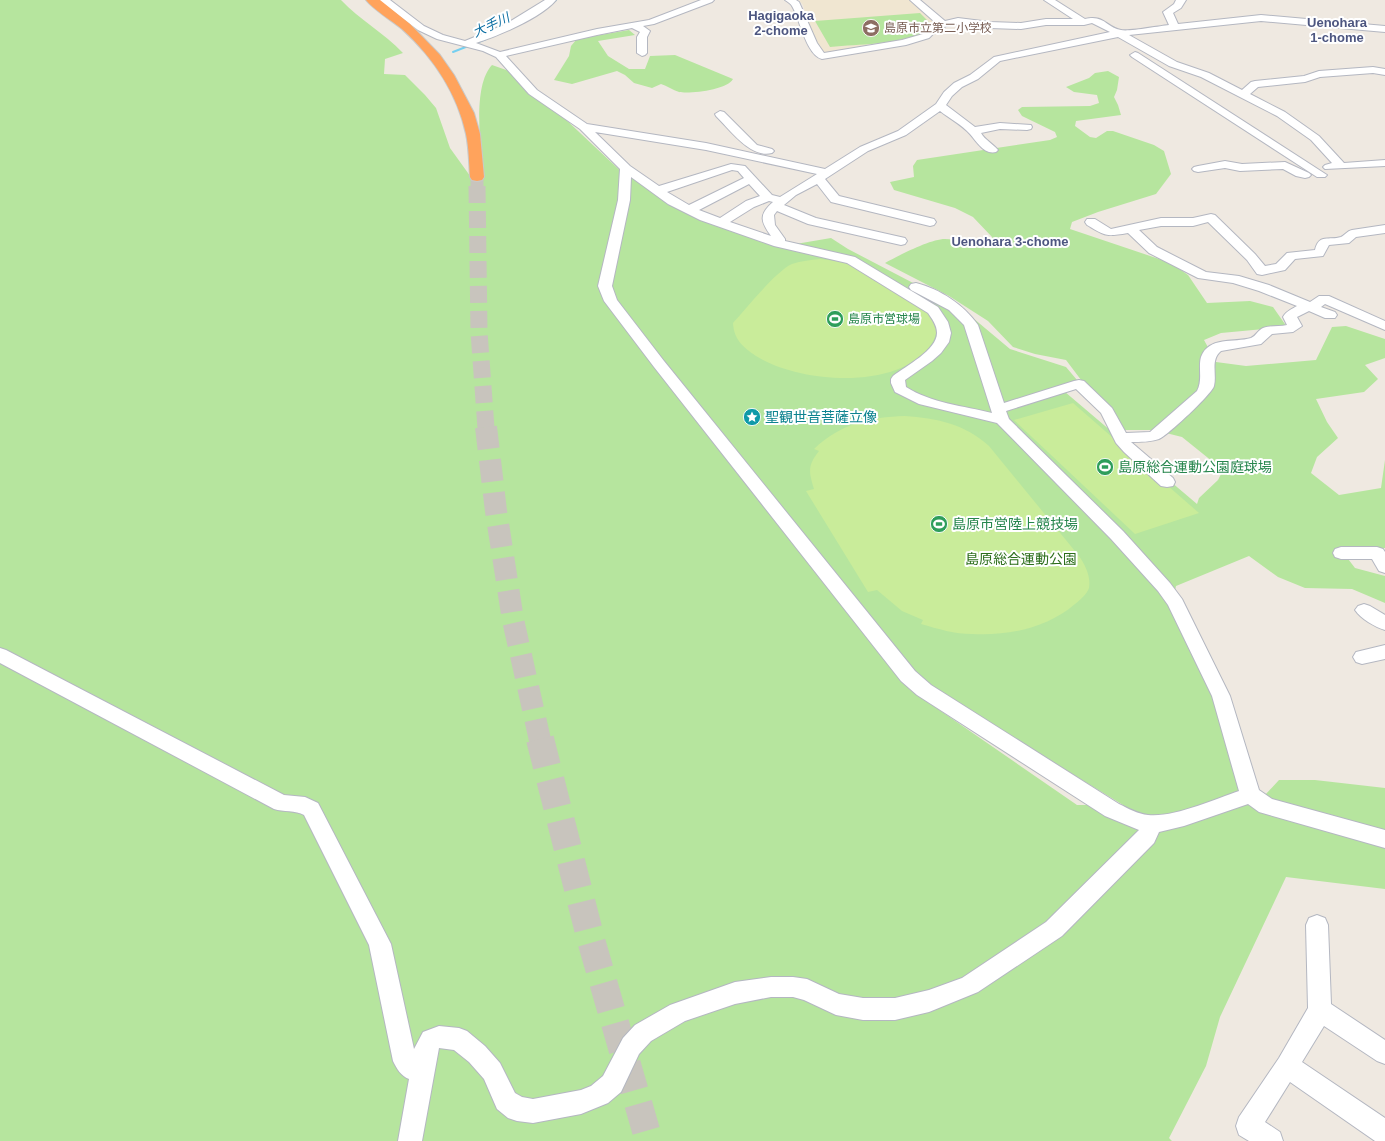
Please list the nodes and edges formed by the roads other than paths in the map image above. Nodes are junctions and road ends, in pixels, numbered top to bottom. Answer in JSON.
{"nodes":[{"id":1,"x":372,"y":0,"type":"edge"},
{"id":2,"x":384,"y":0,"type":"edge"},
{"id":3,"x":551,"y":0,"type":"edge"},
{"id":4,"x":709,"y":0,"type":"edge"},
{"id":5,"x":790,"y":0,"type":"edge"},
{"id":6,"x":915,"y":0,"type":"edge"},
{"id":7,"x":1049,"y":0,"type":"edge"},
{"id":8,"x":1181,"y":0,"type":"edge"},
{"id":9,"x":1083,"y":22,"type":"junction"},
{"id":10,"x":943,"y":24,"type":"junction"},
{"id":11,"x":632,"y":25,"type":"junction"},
{"id":12,"x":1174,"y":27,"type":"junction"},
{"id":13,"x":1385,"y":29,"type":"edge"},
{"id":14,"x":1121,"y":33,"type":"junction"},
{"id":15,"x":1106,"y":36,"type":"junction"},
{"id":16,"x":469,"y":45,"type":"junction"},
{"id":17,"x":642,"y":53,"type":"dead end"},
{"id":18,"x":499,"y":55,"type":"junction"},
{"id":19,"x":1385,"y":72,"type":"edge"},
{"id":20,"x":1243,"y":94,"type":"junction"},
{"id":21,"x":940,"y":106,"type":"junction"},
{"id":22,"x":720,"y":114,"type":"dead end"},
{"id":23,"x":1027,"y":126,"type":"dead end"},
{"id":24,"x":584,"y":128,"type":"junction"},
{"id":25,"x":973,"y":131,"type":"junction"},
{"id":26,"x":992,"y":150,"type":"dead end"},
{"id":27,"x":1385,"y":163,"type":"edge"},
{"id":28,"x":1341,"y":166,"type":"junction"},
{"id":29,"x":626,"y":168,"type":"junction"},
{"id":30,"x":1198,"y":169,"type":"dead end"},
{"id":31,"x":1317,"y":172,"type":"junction"},
{"id":32,"x":827,"y":173,"type":"junction"},
{"id":33,"x":477,"y":177,"type":"tunnel mouth"},
{"id":34,"x":750,"y":179,"type":"junction"},
{"id":35,"x":657,"y":191,"type":"junction"},
{"id":36,"x":775,"y":201,"type":"junction"},
{"id":37,"x":688,"y":210,"type":"junction"},
{"id":38,"x":930,"y":222,"type":"dead end"},
{"id":39,"x":1091,"y":222,"type":"dead end"},
{"id":40,"x":721,"y":223,"type":"junction"},
{"id":41,"x":1130,"y":228,"type":"junction"},
{"id":42,"x":1385,"y":229,"type":"edge"},
{"id":43,"x":901,"y":241,"type":"dead end"},
{"id":44,"x":778,"y":244,"type":"junction"},
{"id":45,"x":801,"y":250,"type":"junction"},
{"id":46,"x":1310,"y":307,"type":"junction"},
{"id":47,"x":1330,"y":315,"type":"dead end"},
{"id":48,"x":1385,"y":326,"type":"edge"},
{"id":49,"x":1000,"y":414,"type":"junction"},
{"id":50,"x":1122,"y":438,"type":"junction"},
{"id":51,"x":1167,"y":482,"type":"dead end"},
{"id":52,"x":1341,"y":553,"type":"dead end"},
{"id":53,"x":1385,"y":567,"type":"edge"},
{"id":54,"x":1364,"y":610,"type":"dead end"},
{"id":55,"x":1385,"y":624,"type":"edge"},
{"id":56,"x":1385,"y":652,"type":"edge"},
{"id":57,"x":0,"y":655,"type":"edge"},
{"id":58,"x":1362,"y":657,"type":"dead end"},
{"id":59,"x":1250,"y":795,"type":"junction"},
{"id":60,"x":1151,"y":824,"type":"junction"},
{"id":61,"x":1385,"y":839,"type":"edge"},
{"id":62,"x":1317,"y":925,"type":"dead end"},
{"id":63,"x":1320,"y":1010,"type":"junction"},
{"id":64,"x":1385,"y":1053,"type":"edge"},
{"id":65,"x":1287,"y":1066,"type":"junction"},
{"id":66,"x":423,"y":1070,"type":"junction"},
{"id":67,"x":1385,"y":1133,"type":"edge"},
{"id":68,"x":410,"y":1141,"type":"edge"},
{"id":69,"x":1271,"y":1141,"type":"edge"}],
"edges":[{"from":1,"to":33,"type":"highway"},
{"from":2,"to":16,"type":"street"},
{"from":3,"to":16,"type":"street"},
{"from":4,"to":11,"type":"street"},
{"from":5,"to":10,"type":"street"},
{"from":6,"to":10,"type":"street"},
{"from":7,"to":9,"type":"street"},
{"from":8,"to":12,"type":"street"},
{"from":9,"to":10,"type":"street"},
{"from":9,"to":14,"type":"street"},
{"from":9,"to":15,"type":"street"},
{"from":11,"to":17,"type":"street"},
{"from":11,"to":18,"type":"street"},
{"from":12,"to":13,"type":"street"},
{"from":12,"to":14,"type":"street"},
{"from":14,"to":15,"type":"street"},
{"from":14,"to":20,"type":"street"},
{"from":15,"to":21,"type":"street"},
{"from":15,"to":31,"type":"street"},
{"from":16,"to":18,"type":"street"},
{"from":18,"to":24,"type":"street"},
{"from":19,"to":20,"type":"street"},
{"from":20,"to":28,"type":"street"},
{"from":21,"to":25,"type":"street"},
{"from":21,"to":32,"type":"street"},
{"from":22,"to":32,"type":"street"},
{"from":23,"to":25,"type":"street"},
{"from":24,"to":29,"type":"street"},
{"from":24,"to":32,"type":"street"},
{"from":25,"to":26,"type":"street"},
{"from":27,"to":28,"type":"street"},
{"from":28,"to":31,"type":"street"},
{"from":29,"to":35,"type":"street"},
{"from":29,"to":60,"type":"street"},
{"from":30,"to":31,"type":"street"},
{"from":32,"to":36,"type":"street"},
{"from":32,"to":38,"type":"street"},
{"from":34,"to":35,"type":"street"},
{"from":34,"to":36,"type":"street"},
{"from":34,"to":37,"type":"street"},
{"from":35,"to":37,"type":"street"},
{"from":36,"to":40,"type":"street"},
{"from":36,"to":43,"type":"street"},
{"from":36,"to":44,"type":"street"},
{"from":37,"to":40,"type":"street"},
{"from":39,"to":41,"type":"street"},
{"from":40,"to":44,"type":"street"},
{"from":41,"to":42,"type":"street"},
{"from":41,"to":46,"type":"street"},
{"from":44,"to":45,"type":"street"},
{"from":45,"to":49,"type":"street"},
{"from":45,"to":49,"type":"street"},
{"from":46,"to":47,"type":"street"},
{"from":46,"to":48,"type":"street"},
{"from":46,"to":50,"type":"street"},
{"from":49,"to":50,"type":"street"},
{"from":49,"to":59,"type":"street"},
{"from":50,"to":51,"type":"street"},
{"from":52,"to":53,"type":"street"},
{"from":54,"to":55,"type":"street"},
{"from":56,"to":58,"type":"street"},
{"from":57,"to":66,"type":"street"},
{"from":59,"to":60,"type":"street"},
{"from":59,"to":61,"type":"street"},
{"from":60,"to":66,"type":"street"},
{"from":62,"to":63,"type":"street"},
{"from":63,"to":64,"type":"street"},
{"from":63,"to":65,"type":"street"},
{"from":65,"to":67,"type":"street"},
{"from":65,"to":69,"type":"street"},
{"from":66,"to":68,"type":"street"}]}
